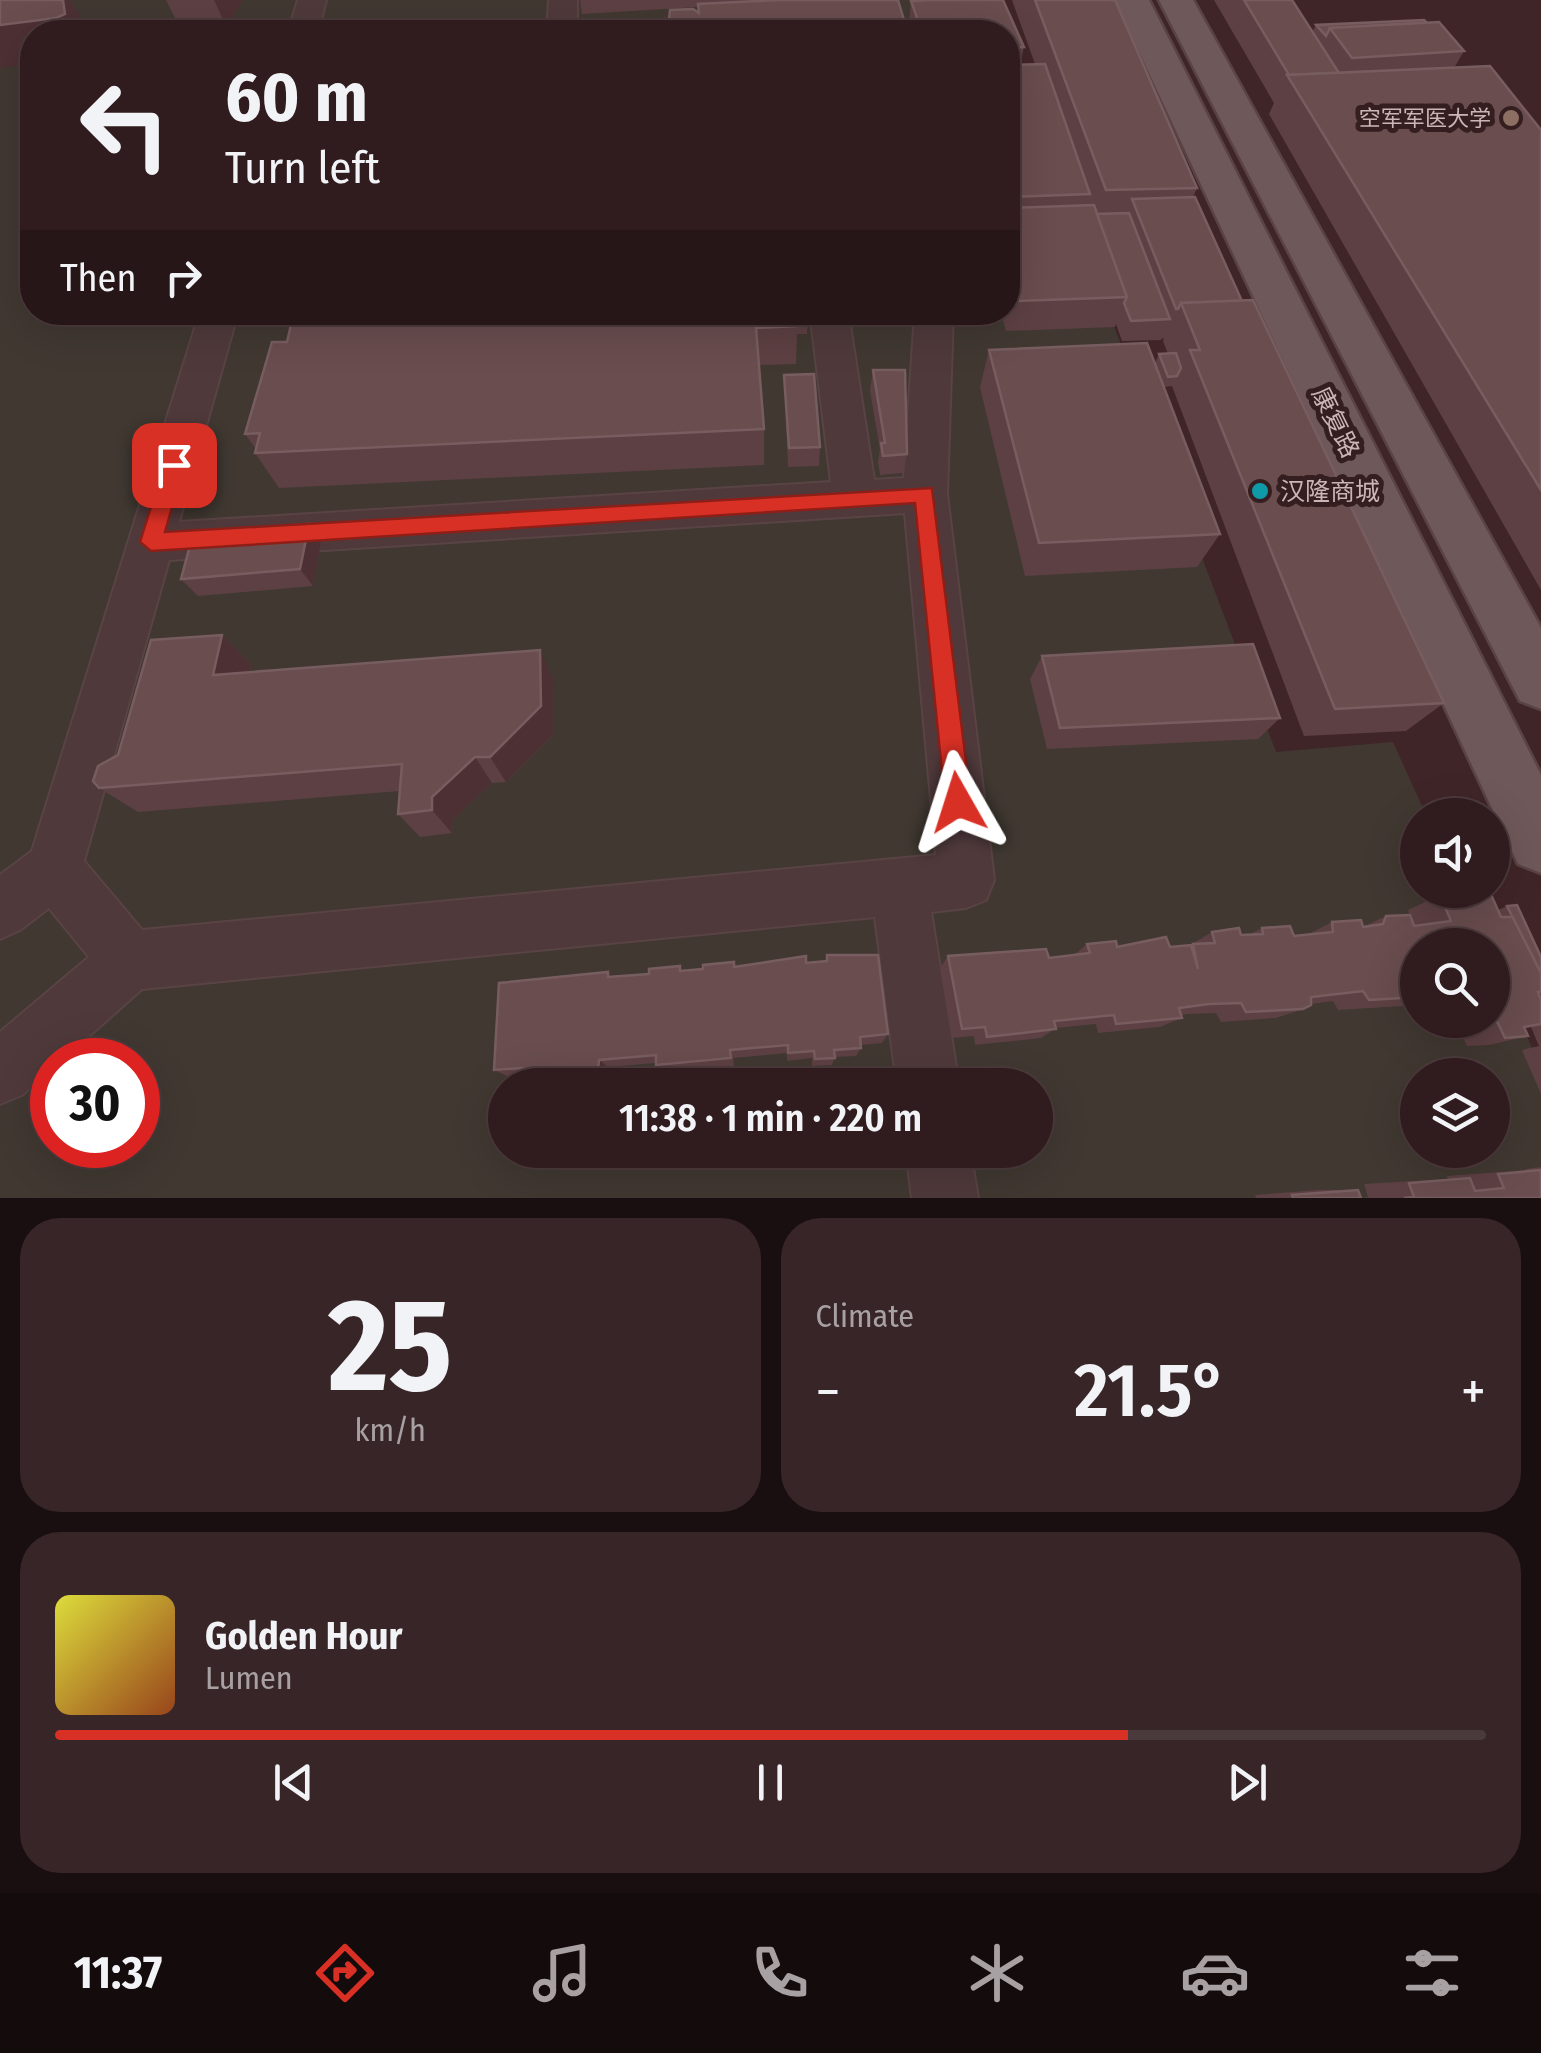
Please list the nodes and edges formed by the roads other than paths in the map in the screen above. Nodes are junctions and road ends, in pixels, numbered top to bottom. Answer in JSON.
{"nodes":[{"id":1,"x":1132,"y":0,"type":"edge"},
{"id":2,"x":1176,"y":0,"type":"edge"},
{"id":3,"x":215,"y":325,"type":"edge"},
{"id":4,"x":831,"y":325,"type":"edge"},
{"id":5,"x":933,"y":325,"type":"edge"},
{"id":6,"x":925,"y":494,"type":"junction"},
{"id":7,"x":855,"y":499,"type":"junction"},
{"id":8,"x":151,"y":542,"type":"junction"},
{"id":9,"x":1541,"y":684,"type":"edge"},
{"id":10,"x":1541,"y":842,"type":"edge"},
{"id":11,"x":54,"y":869,"type":"junction"},
{"id":12,"x":899,"y":886,"type":"junction"},
{"id":13,"x":0,"y":910,"type":"edge"},
{"id":14,"x":130,"y":961,"type":"junction"},
{"id":15,"x":926,"y":1068,"type":"edge"},
{"id":16,"x":0,"y":1073,"type":"edge"},
{"id":17,"x":940,"y":1168,"type":"edge"},
{"id":18,"x":944,"y":1198,"type":"edge"}],
"edges":[{"from":1,"to":10,"type":"main road","name":"康复路"},
{"from":2,"to":9,"type":"main road"},
{"from":3,"to":8,"type":"street"},
{"from":4,"to":7,"type":"street"},
{"from":5,"to":6,"type":"street"},
{"from":6,"to":7,"type":"street"},
{"from":6,"to":12,"type":"street"},
{"from":7,"to":8,"type":"street"},
{"from":8,"to":11,"type":"street"},
{"from":11,"to":13,"type":"street"},
{"from":11,"to":14,"type":"street"},
{"from":12,"to":14,"type":"street"},
{"from":12,"to":15,"type":"street"},
{"from":14,"to":16,"type":"street"},
{"from":17,"to":18,"type":"street"}]}
